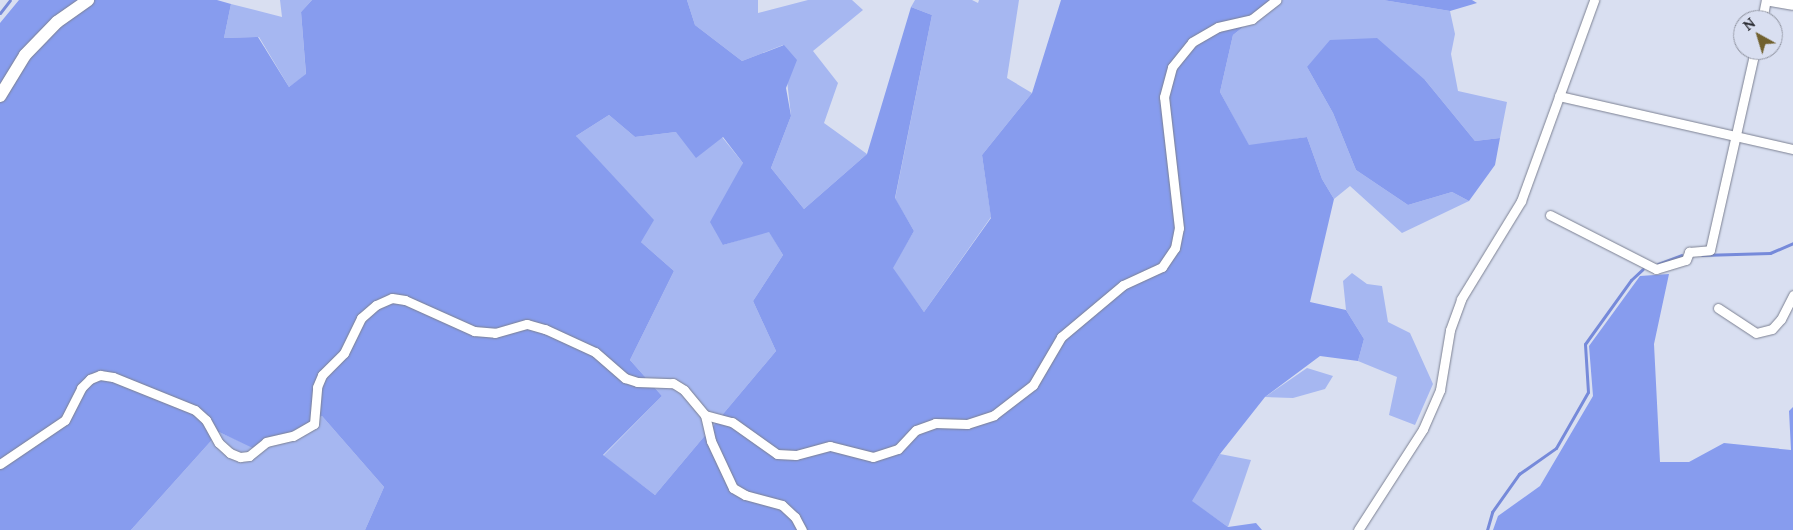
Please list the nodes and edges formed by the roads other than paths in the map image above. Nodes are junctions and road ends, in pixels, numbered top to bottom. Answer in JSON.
{"nodes":[{"id":1,"x":88,"y":0,"type":"edge"},
{"id":2,"x":1276,"y":0,"type":"edge"},
{"id":3,"x":1594,"y":0,"type":"edge"},
{"id":4,"x":1771,"y":0,"type":"edge"},
{"id":5,"x":1793,"y":4,"type":"edge"},
{"id":6,"x":1753,"y":60,"type":"edge"},
{"id":7,"x":0,"y":96,"type":"edge"},
{"id":8,"x":1559,"y":96,"type":"junction"},
{"id":9,"x":1736,"y":136,"type":"junction"},
{"id":10,"x":1793,"y":149,"type":"edge"},
{"id":11,"x":1550,"y":215,"type":"dead end"},
{"id":12,"x":1793,"y":295,"type":"edge"},
{"id":13,"x":1718,"y":308,"type":"dead end"},
{"id":14,"x":706,"y":415,"type":"junction"},
{"id":15,"x":0,"y":464,"type":"edge"},
{"id":16,"x":802,"y":530,"type":"edge"},
{"id":17,"x":1358,"y":530,"type":"edge"}],
"edges":[{"from":1,"to":7,"type":"street"},
{"from":2,"to":14,"type":"street"},
{"from":3,"to":8,"type":"street"},
{"from":4,"to":5,"type":"street"},
{"from":6,"to":9,"type":"street"},
{"from":8,"to":9,"type":"street"},
{"from":8,"to":17,"type":"street"},
{"from":9,"to":10,"type":"street"},
{"from":9,"to":11,"type":"street"},
{"from":12,"to":13,"type":"street"},
{"from":14,"to":15,"type":"street"},
{"from":14,"to":16,"type":"street"}]}
